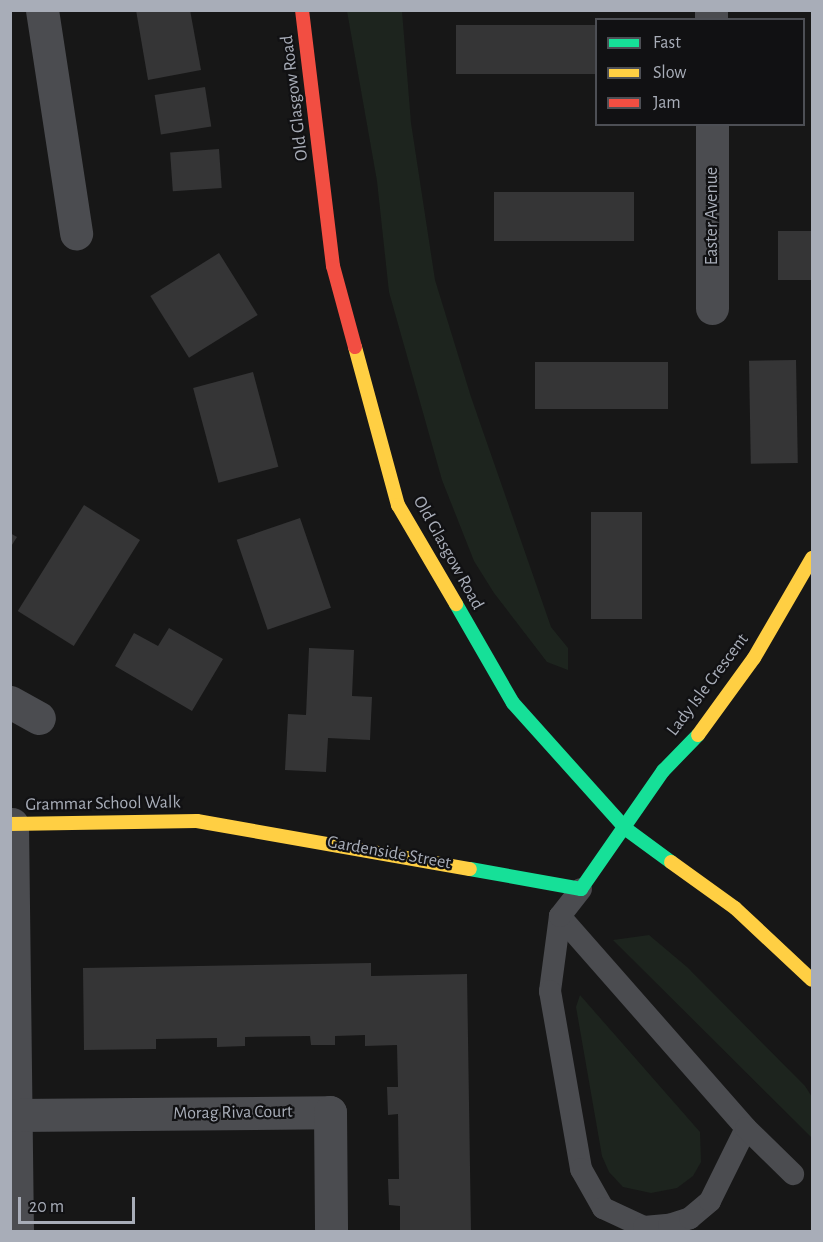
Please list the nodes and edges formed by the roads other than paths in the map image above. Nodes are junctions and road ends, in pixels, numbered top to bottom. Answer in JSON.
{"nodes":[{"id":1,"x":42,"y":10,"type":"edge"},
{"id":2,"x":302,"y":10,"type":"edge"},
{"id":3,"x":712,"y":126,"type":"edge"},
{"id":4,"x":76,"y":233,"type":"dead end"},
{"id":5,"x":712,"y":308,"type":"dead end"},
{"id":6,"x":813,"y":558,"type":"edge"},
{"id":7,"x":10,"y":702,"type":"edge"},
{"id":8,"x":39,"y":718,"type":"dead end"},
{"id":9,"x":197,"y":821,"type":"joint"},
{"id":10,"x":11,"y":825,"type":"edge"},
{"id":11,"x":626,"y":829,"type":"junction"},
{"id":12,"x":581,"y":889,"type":"junction"},
{"id":13,"x":560,"y":916,"type":"junction"},
{"id":14,"x":812,"y":979,"type":"edge"},
{"id":15,"x":15,"y":1115,"type":"junction"},
{"id":16,"x":746,"y":1128,"type":"junction"},
{"id":17,"x":793,"y":1174,"type":"dead end"},
{"id":18,"x":16,"y":1232,"type":"edge"},
{"id":19,"x":331,"y":1232,"type":"edge"}],
"edges":[{"from":1,"to":4,"type":"street"},
{"from":2,"to":11,"type":"street","name":"Old Glasgow Road"},
{"from":3,"to":5,"type":"street","name":"Easter Avenue"},
{"from":6,"to":11,"type":"street","name":"Lady Isle Crescent"},
{"from":7,"to":8,"type":"street"},
{"from":9,"to":10,"type":"street","name":"Grammar School Walk"},
{"from":9,"to":12,"type":"street","name":"Gardenside Street"},
{"from":10,"to":15,"type":"street"},
{"from":11,"to":12,"type":"street","name":"Lady Isle Crescent"},
{"from":11,"to":14,"type":"street","name":"Old Glasgow Road"},
{"from":12,"to":13,"type":"lane"},
{"from":13,"to":16,"type":"lane"},
{"from":13,"to":16,"type":"lane"},
{"from":15,"to":18,"type":"street"},
{"from":15,"to":19,"type":"street","name":"Morag Riva Court"},
{"from":16,"to":17,"type":"lane"}]}
